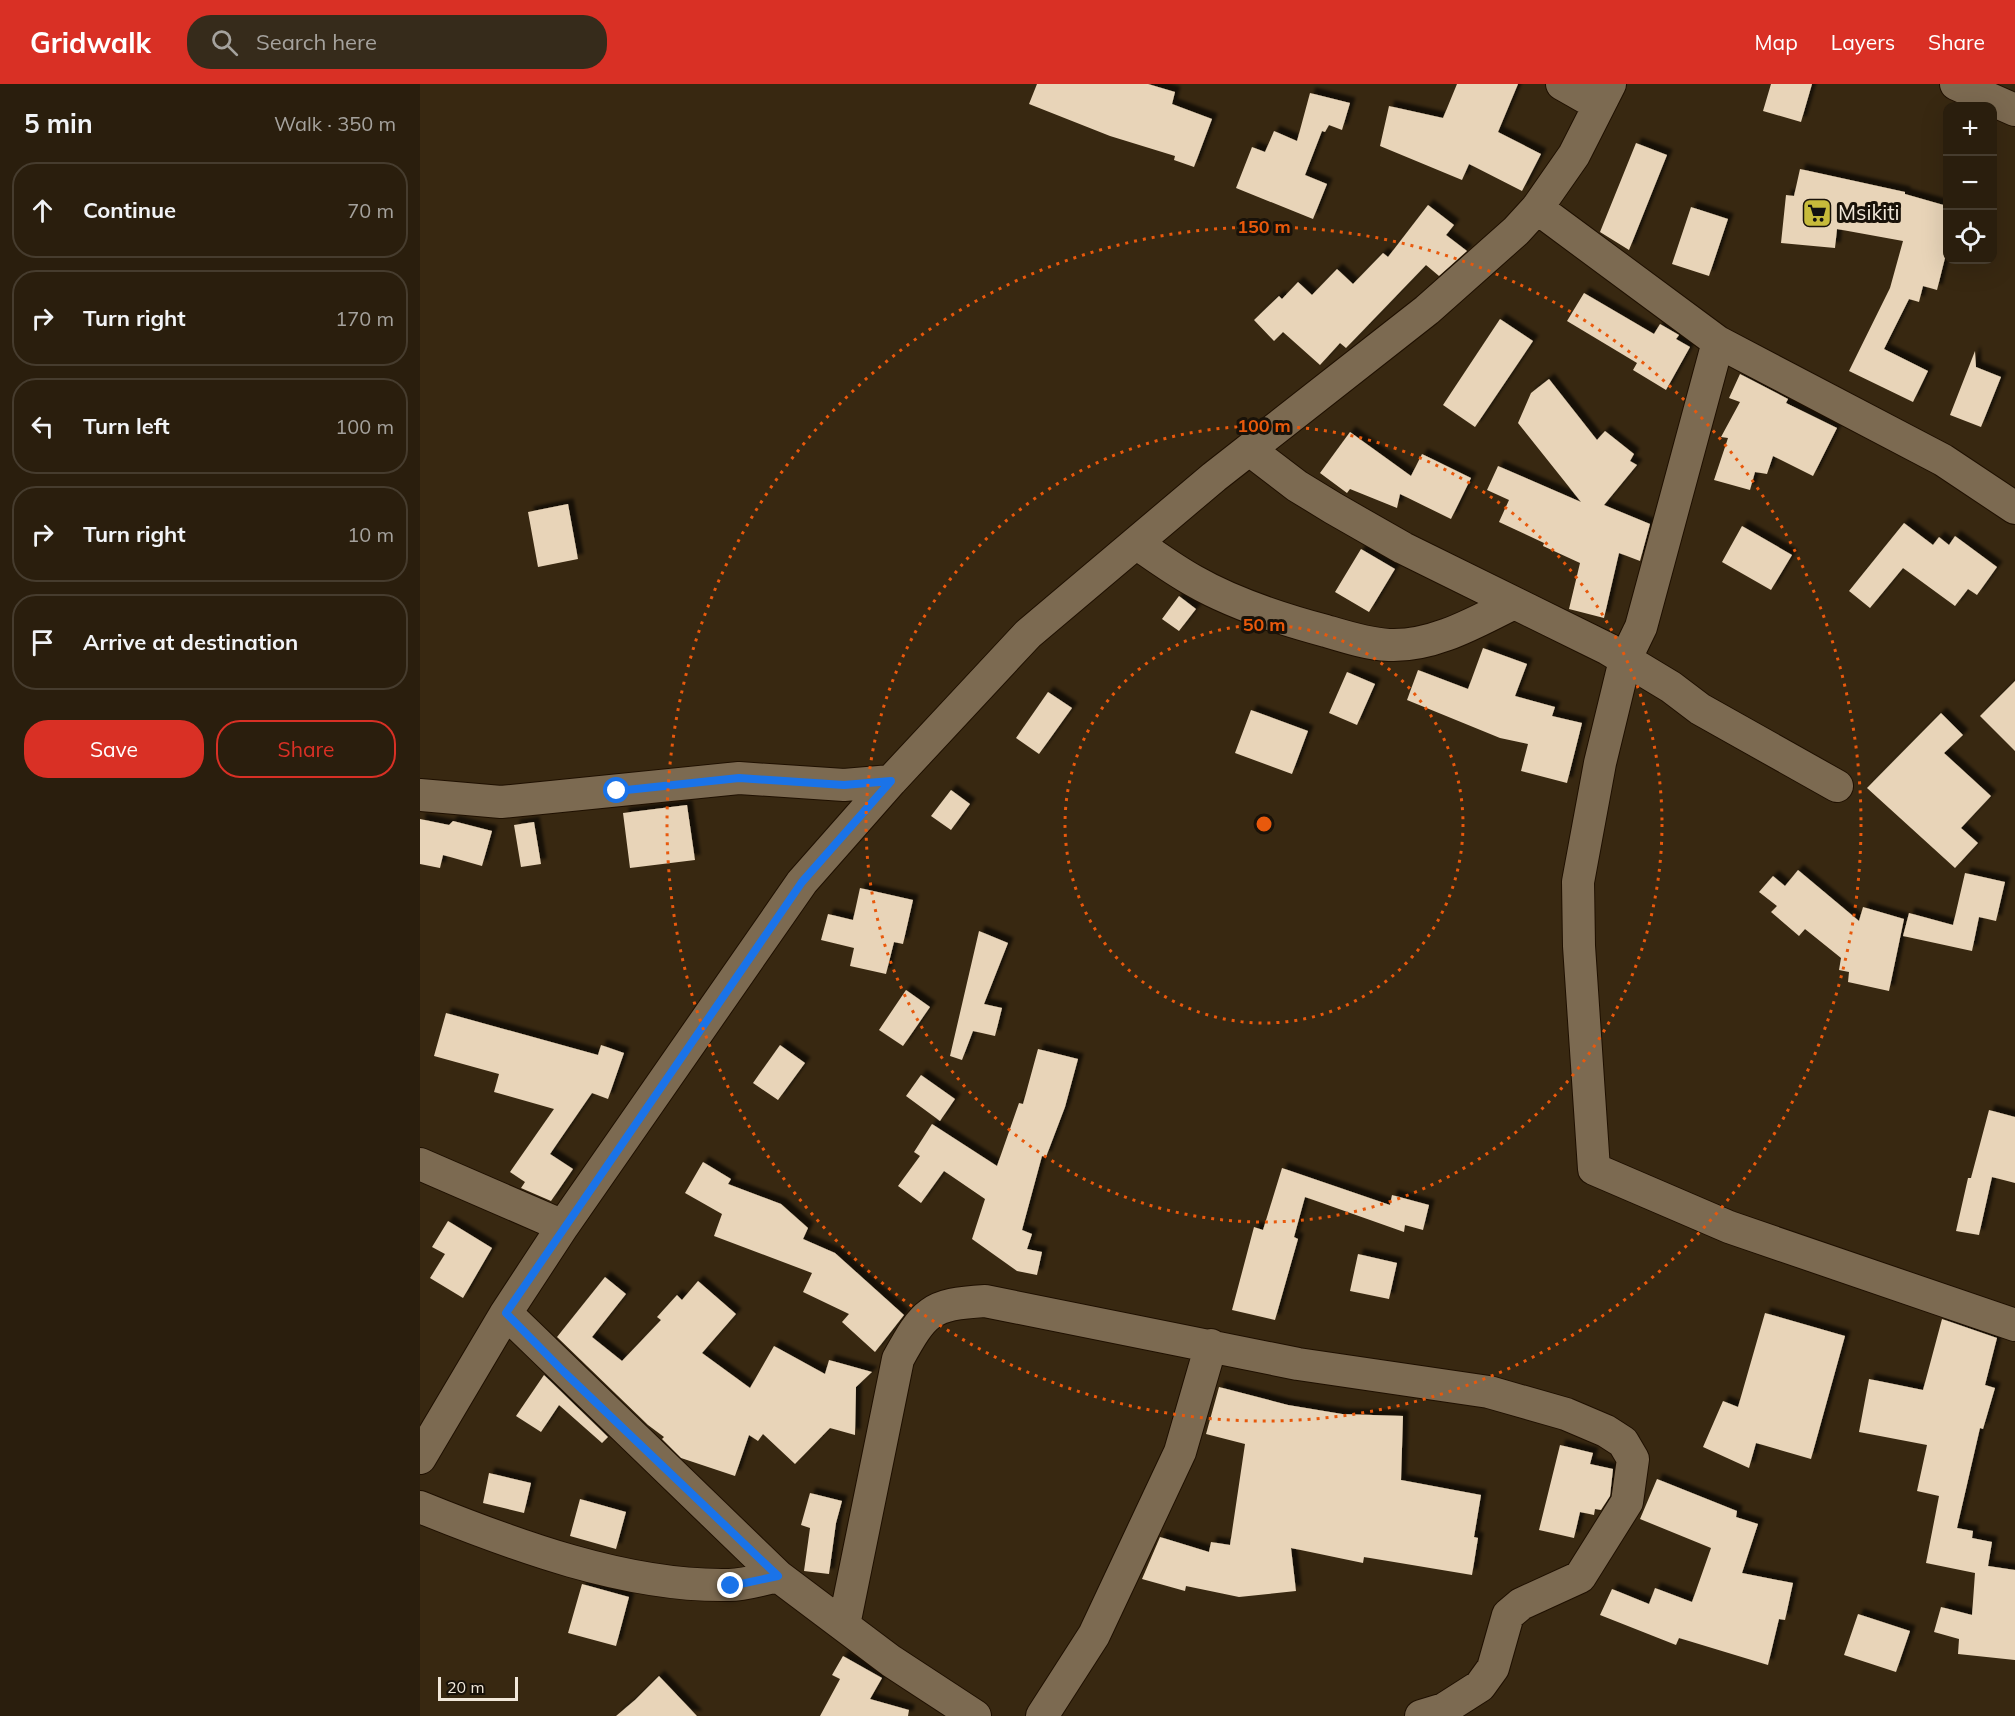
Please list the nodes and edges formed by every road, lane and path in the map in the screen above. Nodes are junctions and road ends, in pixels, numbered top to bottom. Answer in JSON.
{"nodes":[{"id":1,"x":1562,"y":84,"type":"edge"},
{"id":2,"x":1956,"y":84,"type":"edge"},
{"id":3,"x":1605,"y":94,"type":"edge"},
{"id":4,"x":2015,"y":110,"type":"edge"},
{"id":5,"x":1537,"y":208,"type":"junction"},
{"id":6,"x":1718,"y":342,"type":"junction"},
{"id":7,"x":1250,"y":450,"type":"junction"},
{"id":8,"x":2015,"y":508,"type":"edge"},
{"id":9,"x":1136,"y":543,"type":"junction"},
{"id":10,"x":1514,"y":603,"type":"junction"},
{"id":11,"x":1625,"y":660,"type":"junction"},
{"id":12,"x":891,"y":781,"type":"junction"},
{"id":13,"x":1837,"y":786,"type":"dead end"},
{"id":14,"x":420,"y":795,"type":"edge"},
{"id":15,"x":420,"y":1164,"type":"edge"},
{"id":16,"x":562,"y":1226,"type":"junction"},
{"id":17,"x":506,"y":1313,"type":"junction"},
{"id":18,"x":2015,"y":1325,"type":"edge"},
{"id":19,"x":1211,"y":1345,"type":"junction"},
{"id":20,"x":420,"y":1458,"type":"edge"},
{"id":21,"x":420,"y":1507,"type":"edge"},
{"id":22,"x":778,"y":1576,"type":"junction"},
{"id":23,"x":844,"y":1625,"type":"junction"},
{"id":24,"x":975,"y":1716,"type":"edge"},
{"id":25,"x":1042,"y":1716,"type":"edge"},
{"id":26,"x":1421,"y":1716,"type":"edge"}],
"edges":[{"from":1,"to":3,"type":"street"},
{"from":2,"to":4,"type":"street"},
{"from":3,"to":5,"type":"street"},
{"from":5,"to":6,"type":"street"},
{"from":5,"to":7,"type":"street"},
{"from":6,"to":8,"type":"street"},
{"from":6,"to":11,"type":"street"},
{"from":7,"to":9,"type":"street"},
{"from":7,"to":10,"type":"street"},
{"from":9,"to":10,"type":"street"},
{"from":9,"to":12,"type":"street"},
{"from":10,"to":11,"type":"street"},
{"from":11,"to":13,"type":"street"},
{"from":11,"to":18,"type":"street"},
{"from":12,"to":14,"type":"street"},
{"from":12,"to":16,"type":"street"},
{"from":15,"to":16,"type":"street"},
{"from":16,"to":17,"type":"street"},
{"from":17,"to":20,"type":"street"},
{"from":17,"to":22,"type":"street"},
{"from":19,"to":23,"type":"street"},
{"from":19,"to":25,"type":"street"},
{"from":19,"to":26,"type":"street"},
{"from":21,"to":22,"type":"street"},
{"from":22,"to":23,"type":"street"},
{"from":23,"to":24,"type":"street"}]}
